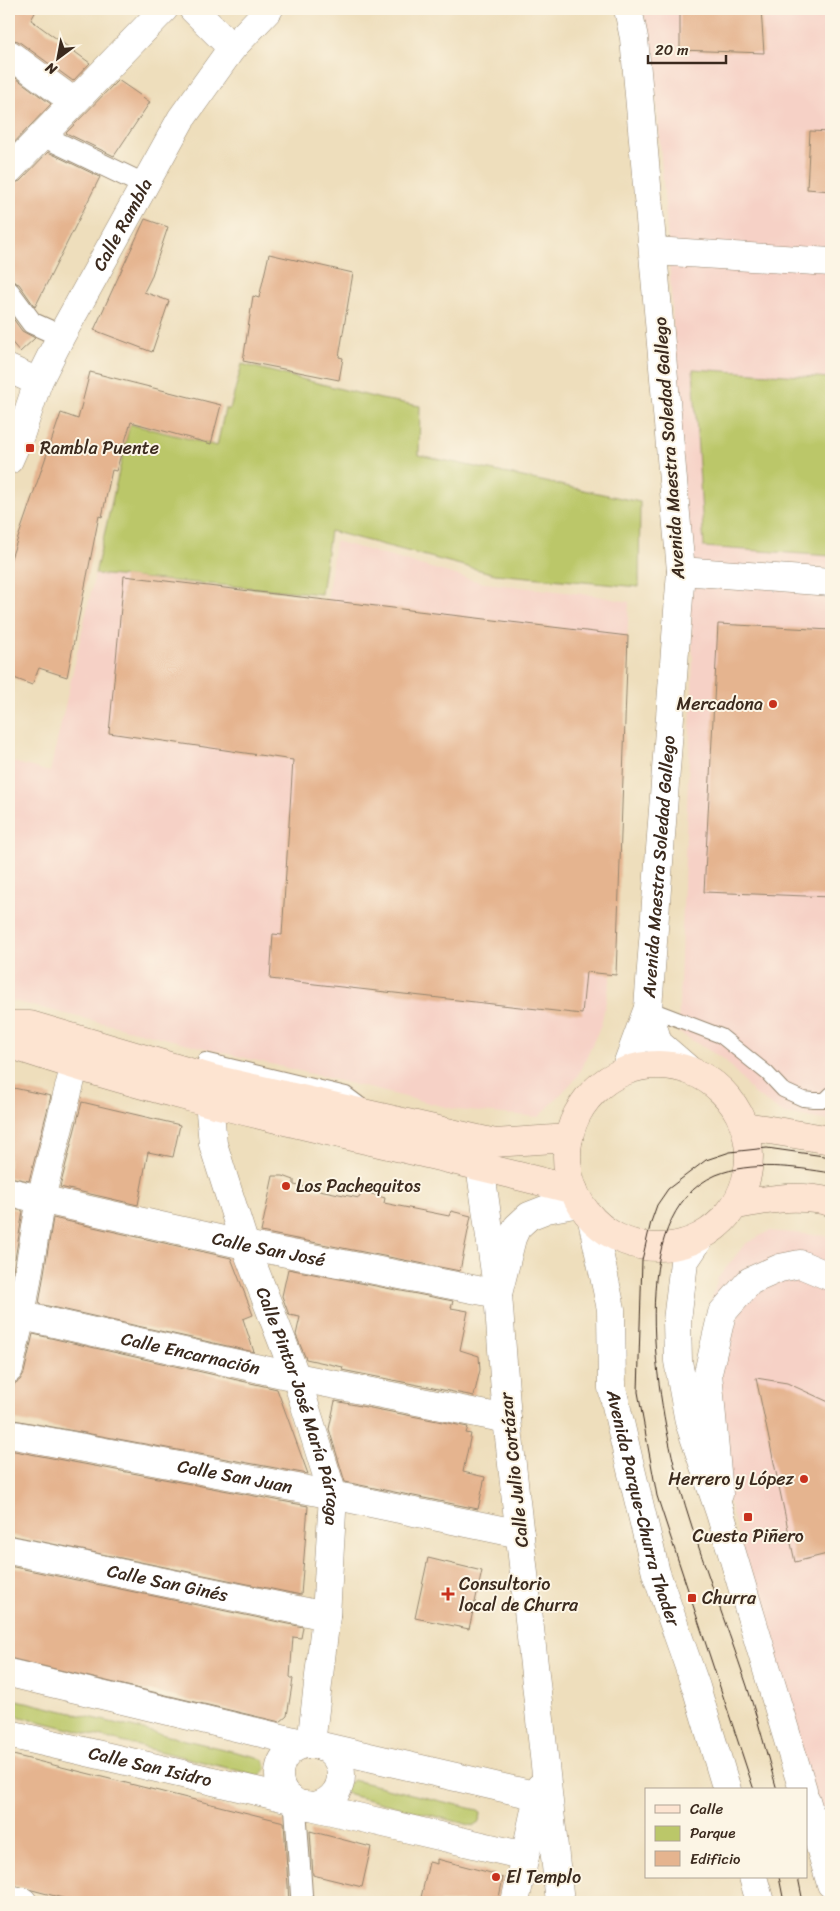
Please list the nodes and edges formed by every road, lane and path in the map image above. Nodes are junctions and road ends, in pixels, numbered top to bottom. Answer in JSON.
{"nodes":[{"id":1,"x":164,"y":9,"type":"edge"},
{"id":2,"x":193,"y":9,"type":"edge"},
{"id":3,"x":269,"y":9,"type":"edge"},
{"id":4,"x":628,"y":9,"type":"edge"},
{"id":5,"x":232,"y":48,"type":"junction"},
{"id":6,"x":9,"y":54,"type":"edge"},
{"id":7,"x":74,"y":102,"type":"junction"},
{"id":8,"x":43,"y":136,"type":"junction"},
{"id":9,"x":11,"y":163,"type":"edge"},
{"id":10,"x":145,"y":185,"type":"junction"},
{"id":11,"x":654,"y":251,"type":"junction"},
{"id":12,"x":831,"y":262,"type":"edge"},
{"id":13,"x":9,"y":292,"type":"edge"},
{"id":14,"x":61,"y":336,"type":"junction"},
{"id":15,"x":9,"y":370,"type":"edge"},
{"id":16,"x":38,"y":382,"type":"junction"},
{"id":17,"x":9,"y":460,"type":"edge"},
{"id":18,"x":681,"y":572,"type":"junction"},
{"id":19,"x":831,"y":582,"type":"edge"},
{"id":20,"x":648,"y":1008,"type":"junction"},
{"id":21,"x":16,"y":1022,"type":"edge"},
{"id":22,"x":9,"y":1044,"type":"edge"},
{"id":23,"x":75,"y":1064,"type":"junction"},
{"id":24,"x":688,"y":1069,"type":"junction"},
{"id":25,"x":625,"y":1070,"type":"junction"},
{"id":26,"x":206,"y":1077,"type":"junction"},
{"id":27,"x":831,"y":1094,"type":"edge"},
{"id":28,"x":209,"y":1103,"type":"junction"},
{"id":29,"x":745,"y":1126,"type":"junction"},
{"id":30,"x":568,"y":1138,"type":"junction"},
{"id":31,"x":831,"y":1140,"type":"edge"},
{"id":32,"x":480,"y":1166,"type":"junction"},
{"id":33,"x":9,"y":1192,"type":"edge"},
{"id":34,"x":41,"y":1198,"type":"junction"},
{"id":35,"x":831,"y":1202,"type":"edge"},
{"id":36,"x":582,"y":1204,"type":"junction"},
{"id":37,"x":736,"y":1205,"type":"junction"},
{"id":38,"x":700,"y":1238,"type":"junction"},
{"id":39,"x":245,"y":1245,"type":"junction"},
{"id":40,"x":831,"y":1277,"type":"edge"},
{"id":41,"x":498,"y":1294,"type":"junction"},
{"id":42,"x":15,"y":1315,"type":"edge"},
{"id":43,"x":9,"y":1368,"type":"edge"},
{"id":44,"x":296,"y":1377,"type":"junction"},
{"id":45,"x":508,"y":1418,"type":"junction"},
{"id":46,"x":9,"y":1434,"type":"edge"},
{"id":47,"x":332,"y":1495,"type":"junction"},
{"id":48,"x":720,"y":1513,"type":"junction"},
{"id":49,"x":520,"y":1534,"type":"junction"},
{"id":50,"x":9,"y":1550,"type":"edge"},
{"id":51,"x":326,"y":1616,"type":"junction"},
{"id":52,"x":9,"y":1673,"type":"edge"},
{"id":53,"x":9,"y":1734,"type":"edge"},
{"id":54,"x":313,"y":1744,"type":"junction"},
{"id":55,"x":545,"y":1764,"type":"junction"},
{"id":56,"x":726,"y":1788,"type":"edge"},
{"id":57,"x":802,"y":1788,"type":"edge"},
{"id":58,"x":538,"y":1796,"type":"junction"},
{"id":59,"x":297,"y":1802,"type":"junction"},
{"id":60,"x":808,"y":1806,"type":"edge"},
{"id":61,"x":525,"y":1856,"type":"junction"},
{"id":62,"x":830,"y":1872,"type":"edge"},
{"id":63,"x":753,"y":1878,"type":"edge"},
{"id":64,"x":9,"y":1899,"type":"edge"},
{"id":65,"x":23,"y":1902,"type":"edge"},
{"id":66,"x":302,"y":1902,"type":"edge"},
{"id":67,"x":515,"y":1902,"type":"edge"},
{"id":68,"x":560,"y":1902,"type":"edge"},
{"id":69,"x":760,"y":1902,"type":"edge"}],
"edges":[{"from":1,"to":7,"type":"street"},
{"from":2,"to":5,"type":"street"},
{"from":3,"to":5,"type":"street","name":"Calle Rambla"},
{"from":4,"to":11,"type":"street","name":"Avenida Maestra Soledad Gallego"},
{"from":5,"to":10,"type":"street","name":"Calle Rambla"},
{"from":6,"to":7,"type":"street"},
{"from":7,"to":8,"type":"street"},
{"from":8,"to":9,"type":"street"},
{"from":8,"to":10,"type":"street"},
{"from":10,"to":14,"type":"street","name":"Calle Rambla"},
{"from":11,"to":12,"type":"street"},
{"from":11,"to":18,"type":"street","name":"Avenida Maestra Soledad Gallego"},
{"from":13,"to":14,"type":"street"},
{"from":14,"to":16,"type":"street","name":"Calle Rambla"},
{"from":15,"to":16,"type":"street"},
{"from":16,"to":17,"type":"street","name":"Calle Rambla"},
{"from":18,"to":19,"type":"street"},
{"from":18,"to":20,"type":"street","name":"Avenida Maestra Soledad Gallego"},
{"from":20,"to":24,"type":"street","name":"Avenida Maestra Soledad Gallego"},
{"from":20,"to":25,"type":"street","name":"Avenida Maestra Soledad Gallego"},
{"from":20,"to":27,"type":"lane"},
{"from":21,"to":26,"type":"main road"},
{"from":22,"to":23,"type":"main road"},
{"from":23,"to":28,"type":"main road"},
{"from":23,"to":34,"type":"street"},
{"from":24,"to":25,"type":"main road"},
{"from":24,"to":29,"type":"main road"},
{"from":25,"to":30,"type":"main road"},
{"from":26,"to":28,"type":"street","name":"Calle Pintor José María Párraga"},
{"from":26,"to":30,"type":"main road"},
{"from":28,"to":32,"type":"main road"},
{"from":28,"to":39,"type":"street","name":"Calle Pintor José María Párraga"},
{"from":29,"to":31,"type":"main road"},
{"from":29,"to":37,"type":"main road"},
{"from":30,"to":36,"type":"main road"},
{"from":32,"to":36,"type":"main road"},
{"from":32,"to":41,"type":"street"},
{"from":33,"to":34,"type":"street","name":"Calle San José"},
{"from":34,"to":39,"type":"street","name":"Calle San José"},
{"from":34,"to":42,"type":"street"},
{"from":35,"to":37,"type":"main road"},
{"from":36,"to":38,"type":"main road"},
{"from":36,"to":41,"type":"street","name":"Calle Julio Cortázar"},
{"from":36,"to":56,"type":"street","name":"Avenida Parque-Churra Thader"},
{"from":37,"to":38,"type":"main road"},
{"from":38,"to":48,"type":"street"},
{"from":39,"to":41,"type":"street","name":"Calle San José"},
{"from":39,"to":44,"type":"street","name":"Calle Pintor José María Párraga"},
{"from":40,"to":48,"type":"street"},
{"from":41,"to":45,"type":"street","name":"Calle Julio Cortázar"},
{"from":42,"to":43,"type":"street"},
{"from":42,"to":44,"type":"street","name":"Calle Encarnación"},
{"from":44,"to":45,"type":"street","name":"Calle Encarnación"},
{"from":44,"to":47,"type":"street","name":"Calle Pintor José María Párraga"},
{"from":45,"to":49,"type":"street","name":"Calle Julio Cortázar"},
{"from":46,"to":47,"type":"street","name":"Calle San Juan"},
{"from":47,"to":49,"type":"street","name":"Calle San Juan"},
{"from":47,"to":51,"type":"street","name":"Calle Pintor José María Párraga"},
{"from":48,"to":57,"type":"street"},
{"from":49,"to":55,"type":"street","name":"Calle Julio Cortázar"},
{"from":50,"to":51,"type":"street","name":"Calle San Ginés"},
{"from":51,"to":54,"type":"street","name":"Calle Pintor José María Párraga"},
{"from":52,"to":54,"type":"street"},
{"from":53,"to":59,"type":"street","name":"Calle San Isidro"},
{"from":54,"to":58,"type":"street"},
{"from":54,"to":59,"type":"street"},
{"from":54,"to":59,"type":"street"},
{"from":55,"to":58,"type":"street"},
{"from":55,"to":68,"type":"street","name":"Calle Julio Cortázar"},
{"from":58,"to":61,"type":"street"},
{"from":59,"to":61,"type":"street","name":"Calle San Isidro"},
{"from":59,"to":66,"type":"street"},
{"from":60,"to":62,"type":"street"},
{"from":61,"to":67,"type":"street"},
{"from":63,"to":69,"type":"street"},
{"from":64,"to":65,"type":"street"}]}
